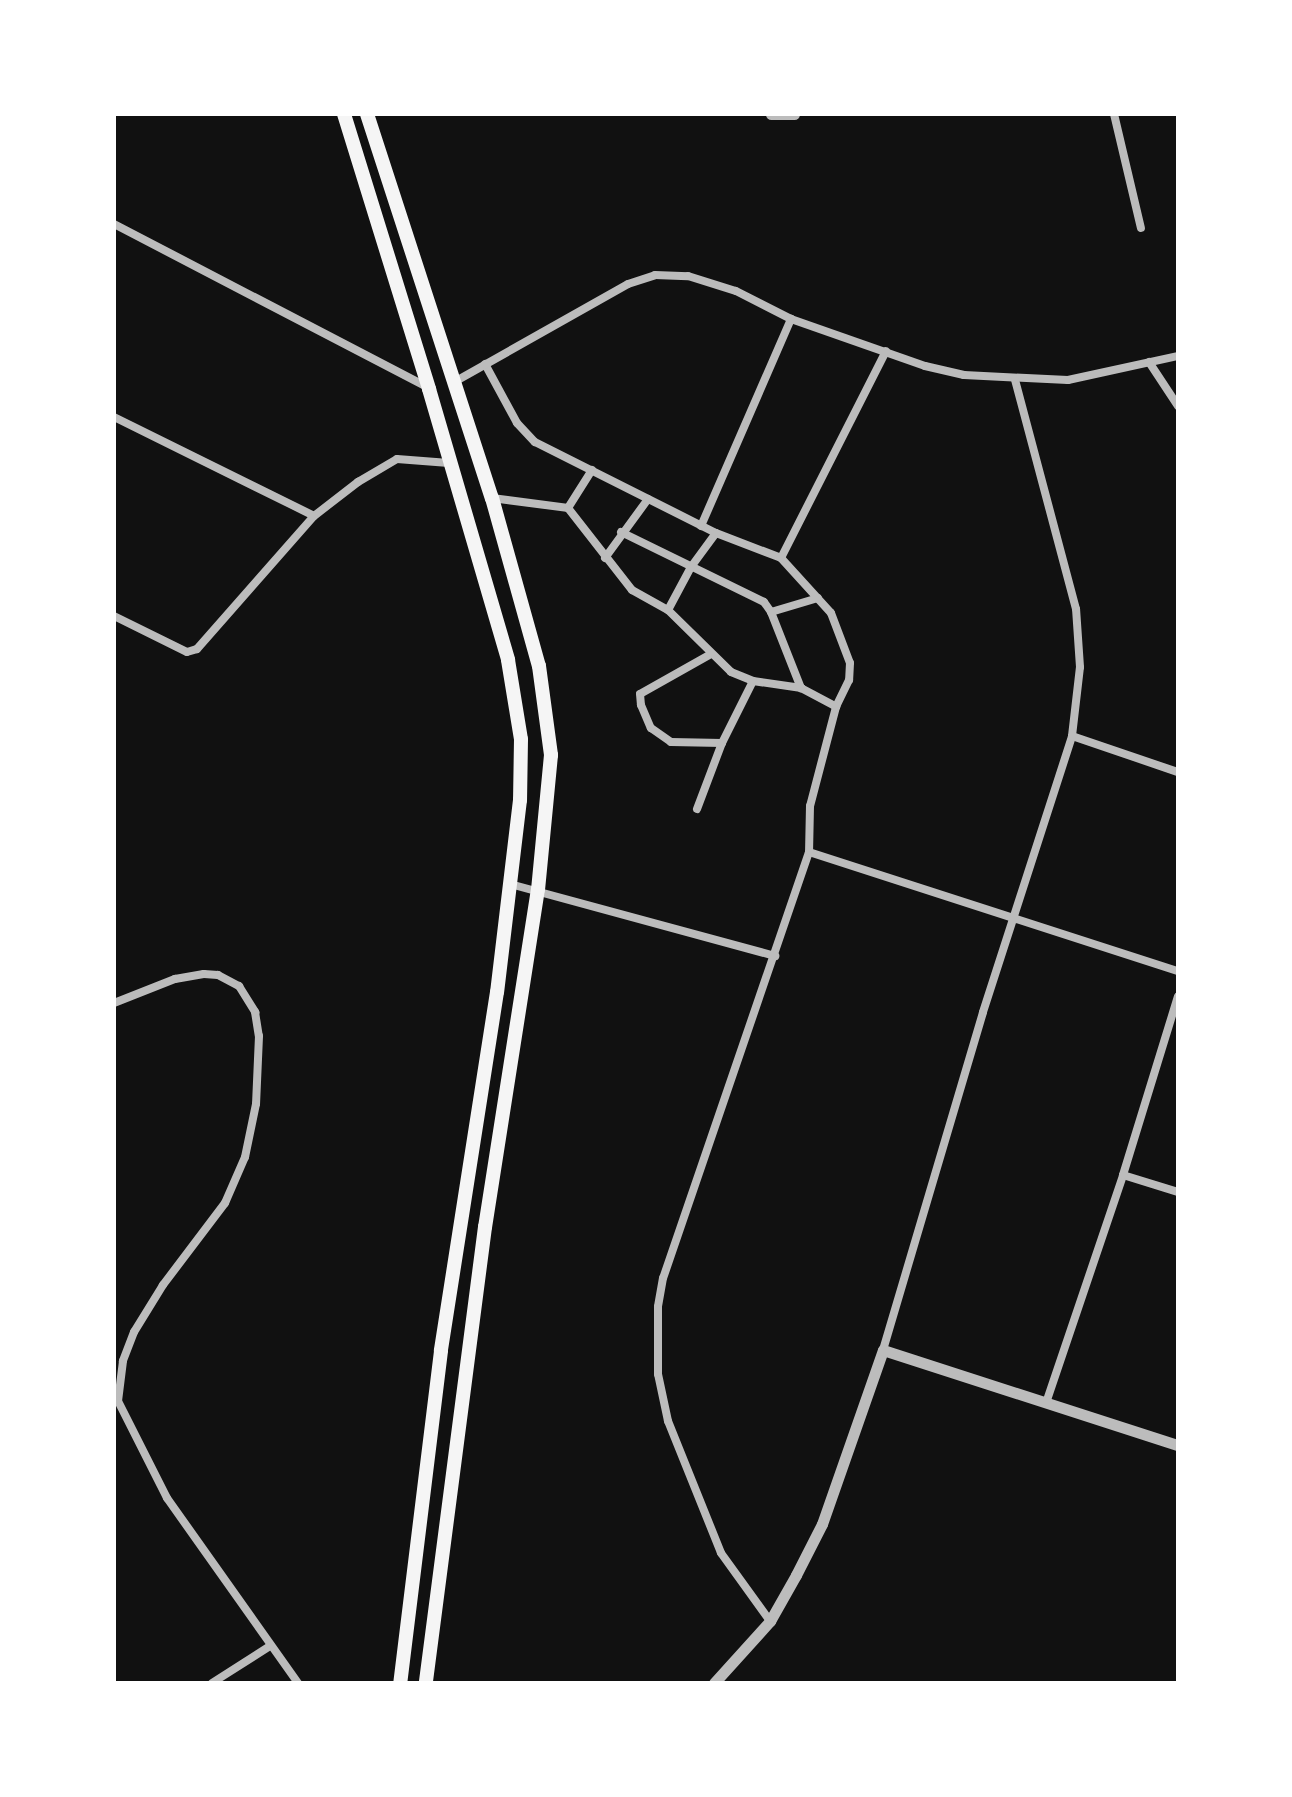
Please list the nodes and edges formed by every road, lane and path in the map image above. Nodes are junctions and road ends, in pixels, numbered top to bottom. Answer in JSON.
{"nodes":[{"id":1,"x":344,"y":114,"type":"edge"},
{"id":2,"x":771,"y":114,"type":"edge"},
{"id":3,"x":794,"y":114,"type":"edge"},
{"id":4,"x":1114,"y":114,"type":"edge"},
{"id":5,"x":368,"y":118,"type":"edge"},
{"id":6,"x":348,"y":130,"type":"junction"},
{"id":7,"x":388,"y":183,"type":"junction"},
{"id":8,"x":365,"y":191,"type":"junction"},
{"id":9,"x":114,"y":224,"type":"edge"},
{"id":10,"x":1141,"y":228,"type":"dead end"},
{"id":11,"x":791,"y":319,"type":"junction"},
{"id":12,"x":886,"y":351,"type":"junction"},
{"id":13,"x":1178,"y":356,"type":"edge"},
{"id":14,"x":1149,"y":362,"type":"junction"},
{"id":15,"x":485,"y":364,"type":"junction"},
{"id":16,"x":1015,"y":380,"type":"junction"},
{"id":17,"x":456,"y":381,"type":"junction"},
{"id":18,"x":429,"y":389,"type":"junction"},
{"id":19,"x":1178,"y":406,"type":"edge"},
{"id":20,"x":114,"y":417,"type":"edge"},
{"id":21,"x":449,"y":463,"type":"junction"},
{"id":22,"x":592,"y":470,"type":"junction"},
{"id":23,"x":492,"y":498,"type":"junction"},
{"id":24,"x":648,"y":499,"type":"junction"},
{"id":25,"x":568,"y":508,"type":"junction"},
{"id":26,"x":314,"y":516,"type":"junction"},
{"id":27,"x":701,"y":526,"type":"junction"},
{"id":28,"x":621,"y":532,"type":"junction"},
{"id":29,"x":716,"y":533,"type":"junction"},
{"id":30,"x":605,"y":558,"type":"junction"},
{"id":31,"x":781,"y":558,"type":"junction"},
{"id":32,"x":691,"y":567,"type":"junction"},
{"id":33,"x":818,"y":598,"type":"junction"},
{"id":34,"x":668,"y":610,"type":"junction"},
{"id":35,"x":771,"y":612,"type":"junction"},
{"id":36,"x":114,"y":616,"type":"edge"},
{"id":37,"x":711,"y":654,"type":"junction"},
{"id":38,"x":753,"y":681,"type":"junction"},
{"id":39,"x":801,"y":688,"type":"junction"},
{"id":40,"x":836,"y":707,"type":"junction"},
{"id":41,"x":1072,"y":736,"type":"junction"},
{"id":42,"x":722,"y":743,"type":"junction"},
{"id":43,"x":1178,"y":772,"type":"edge"},
{"id":44,"x":697,"y":809,"type":"dead end"},
{"id":45,"x":809,"y":852,"type":"junction"},
{"id":46,"x":510,"y":884,"type":"junction"},
{"id":47,"x":538,"y":889,"type":"junction"},
{"id":48,"x":1013,"y":918,"type":"junction"},
{"id":49,"x":775,"y":956,"type":"junction"},
{"id":50,"x":1178,"y":971,"type":"edge"},
{"id":51,"x":1178,"y":996,"type":"edge"},
{"id":52,"x":114,"y":1003,"type":"edge"},
{"id":53,"x":1123,"y":1175,"type":"junction"},
{"id":54,"x":1178,"y":1192,"type":"edge"},
{"id":55,"x":883,"y":1350,"type":"junction"},
{"id":56,"x":116,"y":1401,"type":"edge"},
{"id":57,"x":1046,"y":1403,"type":"junction"},
{"id":58,"x":1178,"y":1445,"type":"edge"},
{"id":59,"x":770,"y":1621,"type":"junction"},
{"id":60,"x":270,"y":1646,"type":"junction"},
{"id":61,"x":212,"y":1683,"type":"edge"},
{"id":62,"x":298,"y":1683,"type":"edge"},
{"id":63,"x":400,"y":1683,"type":"edge"},
{"id":64,"x":426,"y":1683,"type":"edge"},
{"id":65,"x":714,"y":1683,"type":"edge"}],
"edges":[{"from":1,"to":6,"type":"main road"},
{"from":2,"to":3,"type":"street"},
{"from":4,"to":10,"type":"street"},
{"from":5,"to":6,"type":"main road"},
{"from":5,"to":7,"type":"main road"},
{"from":6,"to":8,"type":"main road"},
{"from":7,"to":8,"type":"main road"},
{"from":7,"to":17,"type":"main road"},
{"from":8,"to":18,"type":"main road"},
{"from":9,"to":18,"type":"street"},
{"from":11,"to":12,"type":"street"},
{"from":11,"to":15,"type":"street"},
{"from":11,"to":27,"type":"street"},
{"from":12,"to":16,"type":"street"},
{"from":12,"to":31,"type":"street"},
{"from":13,"to":14,"type":"street"},
{"from":14,"to":16,"type":"street"},
{"from":14,"to":19,"type":"street"},
{"from":15,"to":17,"type":"street"},
{"from":15,"to":22,"type":"street"},
{"from":16,"to":41,"type":"street"},
{"from":17,"to":23,"type":"main road"},
{"from":18,"to":21,"type":"main road"},
{"from":20,"to":26,"type":"street"},
{"from":21,"to":26,"type":"street"},
{"from":21,"to":46,"type":"main road"},
{"from":22,"to":24,"type":"street"},
{"from":22,"to":25,"type":"street"},
{"from":23,"to":25,"type":"street"},
{"from":23,"to":47,"type":"main road"},
{"from":24,"to":27,"type":"street"},
{"from":24,"to":28,"type":"street"},
{"from":25,"to":30,"type":"street"},
{"from":26,"to":36,"type":"street"},
{"from":27,"to":29,"type":"street"},
{"from":28,"to":30,"type":"street"},
{"from":28,"to":32,"type":"street"},
{"from":29,"to":31,"type":"street"},
{"from":29,"to":32,"type":"street"},
{"from":30,"to":34,"type":"street"},
{"from":31,"to":33,"type":"street"},
{"from":32,"to":34,"type":"street"},
{"from":32,"to":35,"type":"street"},
{"from":33,"to":35,"type":"street"},
{"from":33,"to":40,"type":"street"},
{"from":34,"to":37,"type":"street"},
{"from":35,"to":39,"type":"street"},
{"from":37,"to":38,"type":"street"},
{"from":37,"to":42,"type":"street"},
{"from":38,"to":39,"type":"street"},
{"from":38,"to":42,"type":"street"},
{"from":39,"to":40,"type":"street"},
{"from":40,"to":45,"type":"street"},
{"from":41,"to":43,"type":"street"},
{"from":41,"to":48,"type":"street"},
{"from":42,"to":44,"type":"street"},
{"from":45,"to":48,"type":"street"},
{"from":45,"to":49,"type":"street"},
{"from":46,"to":47,"type":"street"},
{"from":46,"to":63,"type":"main road"},
{"from":47,"to":49,"type":"street"},
{"from":47,"to":64,"type":"main road"},
{"from":48,"to":50,"type":"street"},
{"from":48,"to":55,"type":"street"},
{"from":49,"to":59,"type":"street"},
{"from":51,"to":53,"type":"street"},
{"from":52,"to":56,"type":"street"},
{"from":53,"to":54,"type":"street"},
{"from":53,"to":57,"type":"street"},
{"from":55,"to":57,"type":"street"},
{"from":55,"to":59,"type":"street"},
{"from":56,"to":60,"type":"street"},
{"from":57,"to":58,"type":"street"},
{"from":59,"to":65,"type":"street"},
{"from":60,"to":61,"type":"street"},
{"from":60,"to":62,"type":"street"}]}
